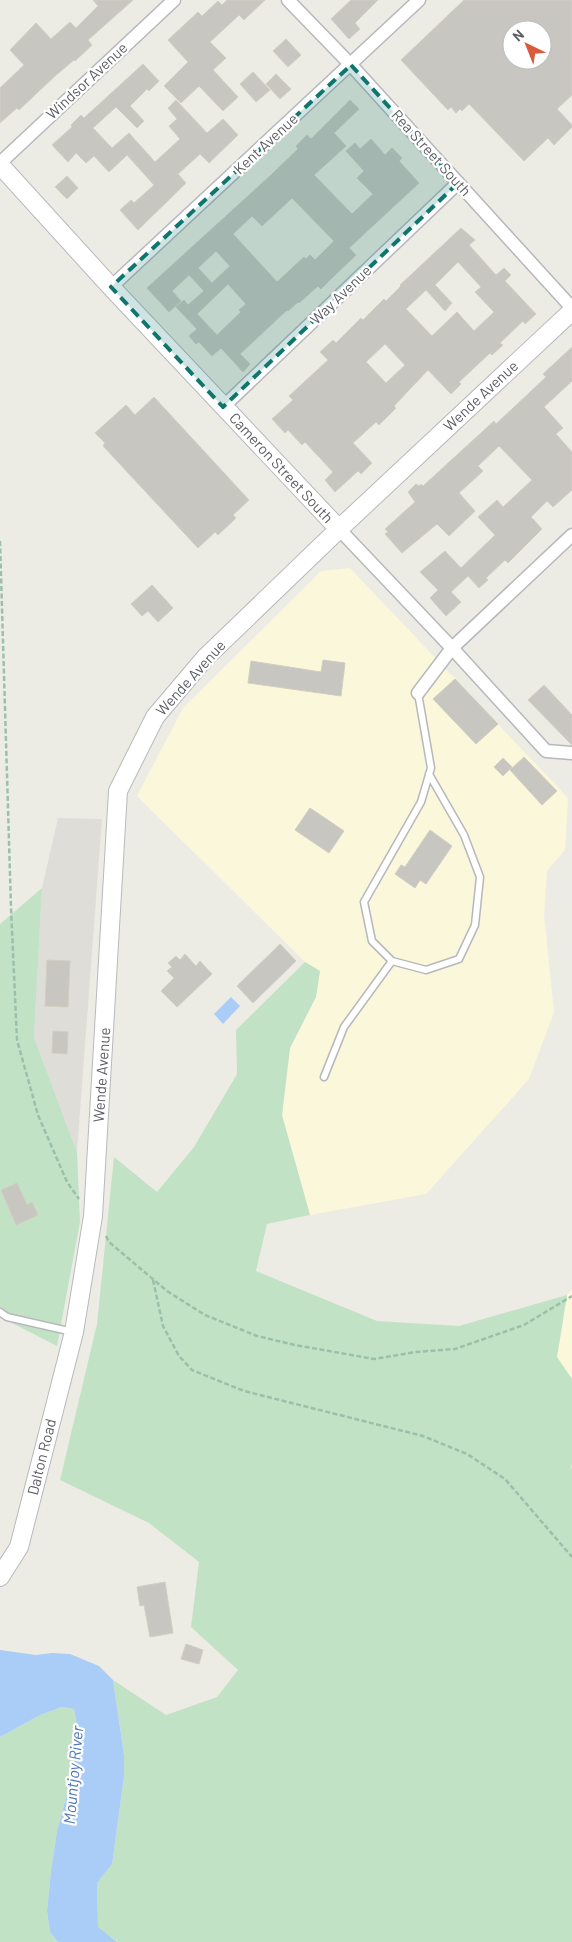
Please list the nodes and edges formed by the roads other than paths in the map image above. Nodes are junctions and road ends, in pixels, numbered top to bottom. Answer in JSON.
{"nodes":[{"id":1,"x":174,"y":0,"type":"edge"},
{"id":2,"x":288,"y":0,"type":"edge"},
{"id":3,"x":419,"y":0,"type":"edge"},
{"id":4,"x":350,"y":65,"type":"junction"},
{"id":5,"x":0,"y":164,"type":"edge"},
{"id":6,"x":458,"y":183,"type":"junction"},
{"id":7,"x":111,"y":287,"type":"junction"},
{"id":8,"x":572,"y":309,"type":"edge"},
{"id":9,"x":223,"y":407,"type":"junction"},
{"id":10,"x":339,"y":529,"type":"junction"},
{"id":11,"x":572,"y":535,"type":"edge"},
{"id":12,"x":452,"y":648,"type":"junction"},
{"id":13,"x":418,"y":693,"type":"joint"},
{"id":14,"x":572,"y":753,"type":"edge"},
{"id":15,"x":429,"y":774,"type":"junction"},
{"id":16,"x":392,"y":960,"type":"junction"},
{"id":17,"x":324,"y":1077,"type":"dead end"},
{"id":18,"x":0,"y":1312,"type":"edge"},
{"id":19,"x":74,"y":1332,"type":"junction"},
{"id":20,"x":0,"y":1577,"type":"edge"}],
"edges":[{"from":1,"to":5,"type":"street","name":"Windsor Avenue"},
{"from":2,"to":4,"type":"street","name":"Rea Street South"},
{"from":3,"to":4,"type":"street","name":"Kent Avenue"},
{"from":4,"to":6,"type":"street","name":"Rea Street South"},
{"from":4,"to":7,"type":"street","name":"Kent Avenue"},
{"from":5,"to":7,"type":"street","name":"Cameron Street South"},
{"from":6,"to":8,"type":"street","name":"Rea Street South"},
{"from":6,"to":9,"type":"street","name":"Way Avenue"},
{"from":7,"to":9,"type":"street","name":"Cameron Street South"},
{"from":8,"to":10,"type":"street","name":"Wende Avenue"},
{"from":9,"to":10,"type":"street","name":"Cameron Street South"},
{"from":10,"to":12,"type":"street","name":"Cameron Street South"},
{"from":10,"to":19,"type":"street","name":"Wende Avenue"},
{"from":11,"to":12,"type":"street"},
{"from":12,"to":13,"type":"street"},
{"from":12,"to":14,"type":"street","name":"Cameron Street South"},
{"from":13,"to":15,"type":"lane"},
{"from":15,"to":16,"type":"lane"},
{"from":15,"to":16,"type":"lane"},
{"from":16,"to":17,"type":"lane"},
{"from":18,"to":19,"type":"lane"},
{"from":19,"to":20,"type":"street","name":"Dalton Road"}]}
